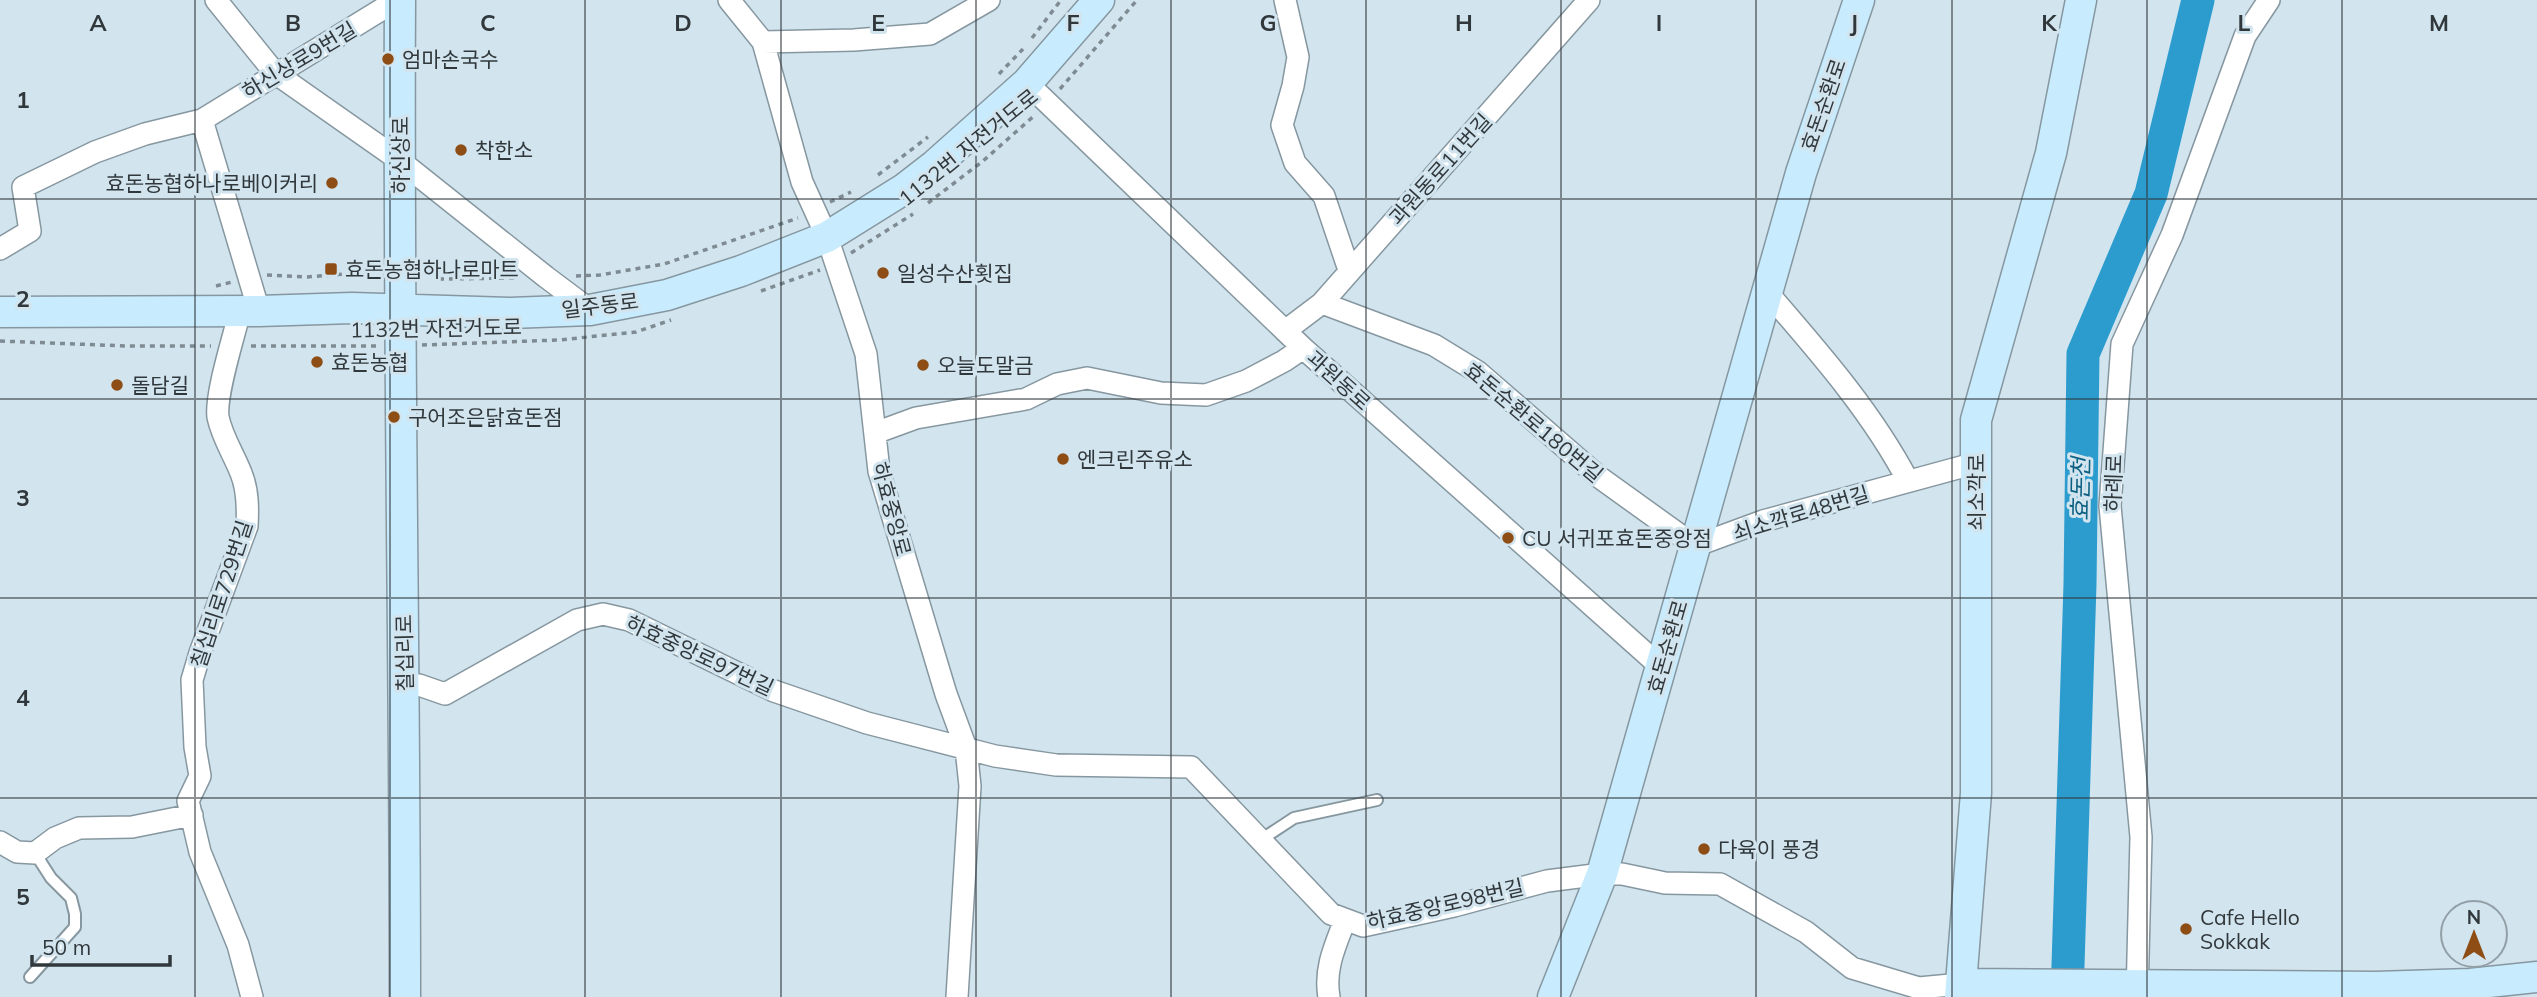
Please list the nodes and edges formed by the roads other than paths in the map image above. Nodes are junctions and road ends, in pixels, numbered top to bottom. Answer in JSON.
{"nodes":[{"id":1,"x":216,"y":0,"type":"edge"},
{"id":2,"x":398,"y":0,"type":"edge"},
{"id":3,"x":729,"y":0,"type":"edge"},
{"id":4,"x":989,"y":0,"type":"edge"},
{"id":5,"x":1099,"y":0,"type":"edge"},
{"id":6,"x":1285,"y":0,"type":"edge"},
{"id":7,"x":1859,"y":0,"type":"edge"},
{"id":8,"x":2081,"y":0,"type":"edge"},
{"id":9,"x":2269,"y":0,"type":"edge"},
{"id":10,"x":1578,"y":4,"type":"edge"},
{"id":11,"x":763,"y":42,"type":"junction"},
{"id":12,"x":275,"y":73,"type":"junction"},
{"id":13,"x":1037,"y":93,"type":"junction"},
{"id":14,"x":202,"y":120,"type":"junction"},
{"id":15,"x":399,"y":160,"type":"junction"},
{"id":16,"x":0,"y":249,"type":"edge"},
{"id":17,"x":831,"y":250,"type":"junction"},
{"id":18,"x":1349,"y":270,"type":"junction"},
{"id":19,"x":1767,"y":292,"type":"junction"},
{"id":20,"x":1322,"y":303,"type":"junction"},
{"id":21,"x":400,"y":310,"type":"junction"},
{"id":22,"x":590,"y":310,"type":"junction"},
{"id":23,"x":250,"y":311,"type":"junction"},
{"id":24,"x":0,"y":312,"type":"edge"},
{"id":25,"x":1285,"y":331,"type":"junction"},
{"id":26,"x":1303,"y":348,"type":"junction"},
{"id":27,"x":875,"y":433,"type":"junction"},
{"id":28,"x":1976,"y":463,"type":"junction"},
{"id":29,"x":1908,"y":481,"type":"junction"},
{"id":30,"x":1695,"y":546,"type":"junction"},
{"id":31,"x":1661,"y":667,"type":"junction"},
{"id":32,"x":405,"y":684,"type":"junction"},
{"id":33,"x":966,"y":748,"type":"junction"},
{"id":34,"x":1377,"y":800,"type":"dead end"},
{"id":35,"x":192,"y":815,"type":"junction"},
{"id":36,"x":1259,"y":841,"type":"junction"},
{"id":37,"x":0,"y":842,"type":"edge"},
{"id":38,"x":36,"y":853,"type":"junction"},
{"id":39,"x":1602,"y":874,"type":"junction"},
{"id":40,"x":1345,"y":920,"type":"junction"},
{"id":41,"x":30,"y":977,"type":"dead end"},
{"id":42,"x":2537,"y":977,"type":"edge"},
{"id":43,"x":1970,"y":988,"type":"edge"},
{"id":44,"x":2130,"y":988,"type":"edge"},
{"id":45,"x":252,"y":997,"type":"edge"},
{"id":46,"x":405,"y":997,"type":"edge"},
{"id":47,"x":957,"y":997,"type":"edge"},
{"id":48,"x":1329,"y":997,"type":"edge"},
{"id":49,"x":1553,"y":997,"type":"edge"}],
"edges":[{"from":1,"to":12,"type":"street"},
{"from":2,"to":12,"type":"street","name":"하신상로9번길"},
{"from":2,"to":15,"type":"street","name":"하신상로"},
{"from":3,"to":11,"type":"street","name":"하효중앙로"},
{"from":4,"to":11,"type":"street"},
{"from":5,"to":13,"type":"street","name":"일주동로"},
{"from":6,"to":18,"type":"street"},
{"from":7,"to":19,"type":"street","name":"효돈순환로"},
{"from":8,"to":28,"type":"street","name":"쇠소깍로"},
{"from":9,"to":44,"type":"street","name":"하례로"},
{"from":10,"to":18,"type":"street","name":"과원동로11번길"},
{"from":11,"to":17,"type":"street","name":"하효중앙로"},
{"from":12,"to":14,"type":"street","name":"하신상로9번길"},
{"from":12,"to":15,"type":"street"},
{"from":13,"to":17,"type":"street","name":"일주동로"},
{"from":13,"to":25,"type":"street","name":"과원동로"},
{"from":14,"to":16,"type":"street","name":"하신상로9번길"},
{"from":14,"to":23,"type":"street"},
{"from":15,"to":21,"type":"street","name":"하신상로"},
{"from":15,"to":22,"type":"street"},
{"from":17,"to":22,"type":"street","name":"일주동로"},
{"from":17,"to":27,"type":"street","name":"하효중앙로"},
{"from":18,"to":20,"type":"street","name":"과원동로11번길"},
{"from":19,"to":29,"type":"street"},
{"from":19,"to":30,"type":"street","name":"효돈순환로"},
{"from":20,"to":25,"type":"street","name":"과원동로11번길"},
{"from":20,"to":30,"type":"street","name":"효돈순환로180번길"},
{"from":21,"to":22,"type":"street","name":"일주동로"},
{"from":21,"to":23,"type":"street","name":"일주동로"},
{"from":21,"to":32,"type":"street","name":"칠십리로"},
{"from":23,"to":24,"type":"street","name":"일주동로"},
{"from":23,"to":35,"type":"street","name":"칠십리로729번길"},
{"from":25,"to":26,"type":"street","name":"과원동로"},
{"from":26,"to":27,"type":"street"},
{"from":26,"to":31,"type":"street","name":"과원동로"},
{"from":27,"to":33,"type":"street","name":"하효중앙로"},
{"from":28,"to":29,"type":"street","name":"쇠소깍로48번길"},
{"from":28,"to":43,"type":"street","name":"쇠소깍로"},
{"from":29,"to":30,"type":"street","name":"쇠소깍로48번길"},
{"from":30,"to":31,"type":"street","name":"효돈순환로"},
{"from":31,"to":39,"type":"street","name":"효돈순환로"},
{"from":32,"to":33,"type":"street","name":"하효중앙로97번길"},
{"from":32,"to":46,"type":"street","name":"칠십리로"},
{"from":33,"to":36,"type":"street","name":"하효중앙로98번길"},
{"from":33,"to":47,"type":"street","name":"하효중앙로"},
{"from":34,"to":36,"type":"lane"},
{"from":35,"to":38,"type":"street"},
{"from":35,"to":45,"type":"street","name":"칠십리로729번길"},
{"from":36,"to":40,"type":"street","name":"하효중앙로98번길"},
{"from":37,"to":38,"type":"street"},
{"from":38,"to":41,"type":"lane"},
{"from":39,"to":40,"type":"street","name":"하효중앙로98번길"},
{"from":39,"to":43,"type":"street","name":"하효중앙로98번길"},
{"from":39,"to":49,"type":"street","name":"효돈순환로"},
{"from":40,"to":48,"type":"street"},
{"from":42,"to":44,"type":"street"},
{"from":43,"to":44,"type":"street"}]}
